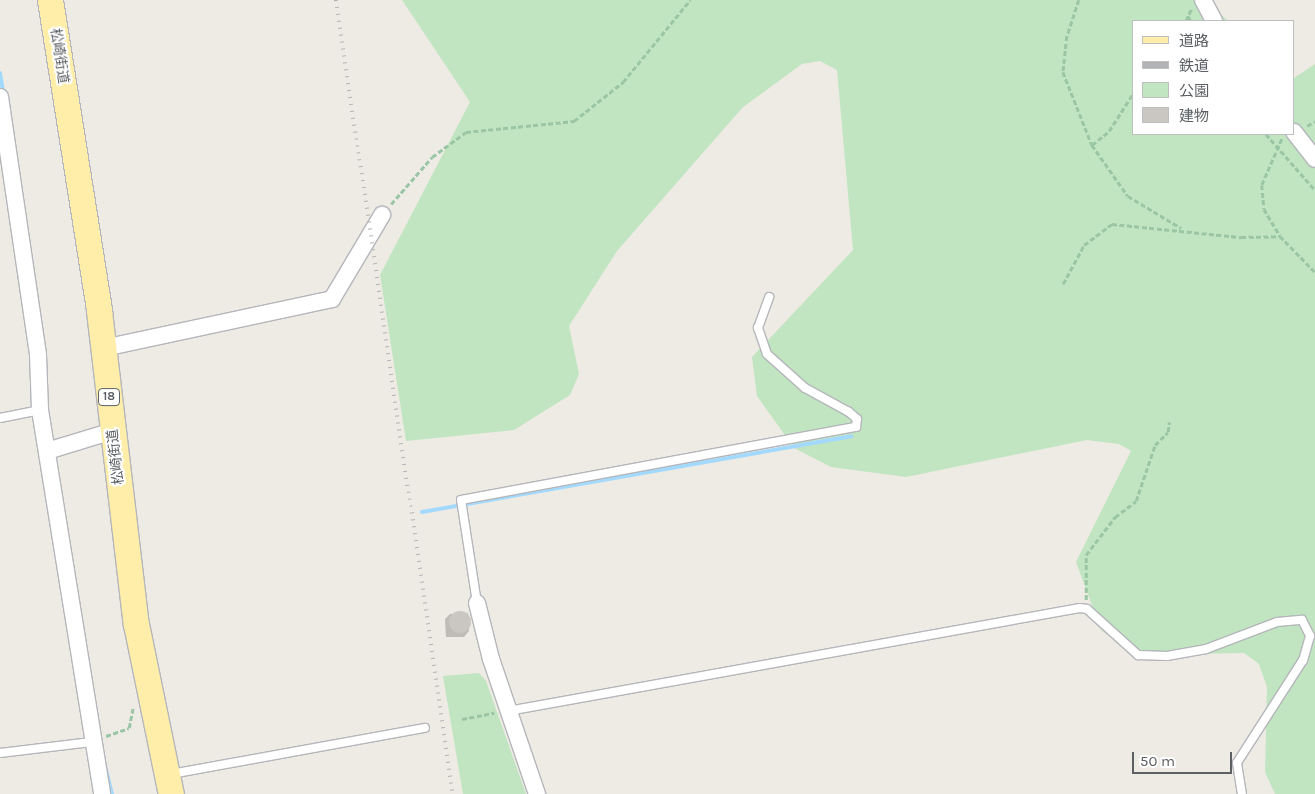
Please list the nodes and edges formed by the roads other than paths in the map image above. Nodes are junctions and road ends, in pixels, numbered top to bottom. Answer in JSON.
{"nodes":[{"id":1,"x":50,"y":0,"type":"edge"},
{"id":2,"x":1203,"y":0,"type":"edge"},
{"id":3,"x":1213,"y":20,"type":"edge"},
{"id":4,"x":0,"y":97,"type":"edge"},
{"id":5,"x":1295,"y":133,"type":"edge"},
{"id":6,"x":1315,"y":159,"type":"edge"},
{"id":7,"x":382,"y":215,"type":"road end"},
{"id":8,"x":769,"y":297,"type":"dead end"},
{"id":9,"x":104,"y":348,"type":"junction"},
{"id":10,"x":40,"y":410,"type":"junction"},
{"id":11,"x":0,"y":418,"type":"edge"},
{"id":12,"x":113,"y":431,"type":"junction"},
{"id":13,"x":47,"y":451,"type":"junction"},
{"id":14,"x":478,"y":603,"type":"joint"},
{"id":15,"x":508,"y":711,"type":"junction"},
{"id":16,"x":425,"y":728,"type":"dead end"},
{"id":17,"x":91,"y":742,"type":"junction"},
{"id":18,"x":0,"y":753,"type":"edge"},
{"id":19,"x":168,"y":784,"type":"edge"},
{"id":20,"x":102,"y":794,"type":"edge"},
{"id":21,"x":537,"y":794,"type":"edge"},
{"id":22,"x":1242,"y":794,"type":"edge"}],
"edges":[{"from":1,"to":9,"type":"main road","name":"松崎街道","number":"18"},
{"from":2,"to":3,"type":"street"},
{"from":4,"to":10,"type":"street"},
{"from":5,"to":6,"type":"street"},
{"from":7,"to":9,"type":"street"},
{"from":8,"to":14,"type":"lane"},
{"from":9,"to":12,"type":"main road","name":"松崎街道","number":"18"},
{"from":10,"to":11,"type":"lane"},
{"from":10,"to":13,"type":"street"},
{"from":12,"to":13,"type":"street"},
{"from":12,"to":19,"type":"main road","name":"松崎街道","number":"18"},
{"from":13,"to":17,"type":"street"},
{"from":14,"to":15,"type":"street"},
{"from":15,"to":21,"type":"street"},
{"from":15,"to":22,"type":"lane"},
{"from":16,"to":19,"type":"lane"},
{"from":17,"to":18,"type":"lane"},
{"from":17,"to":20,"type":"street"}]}
